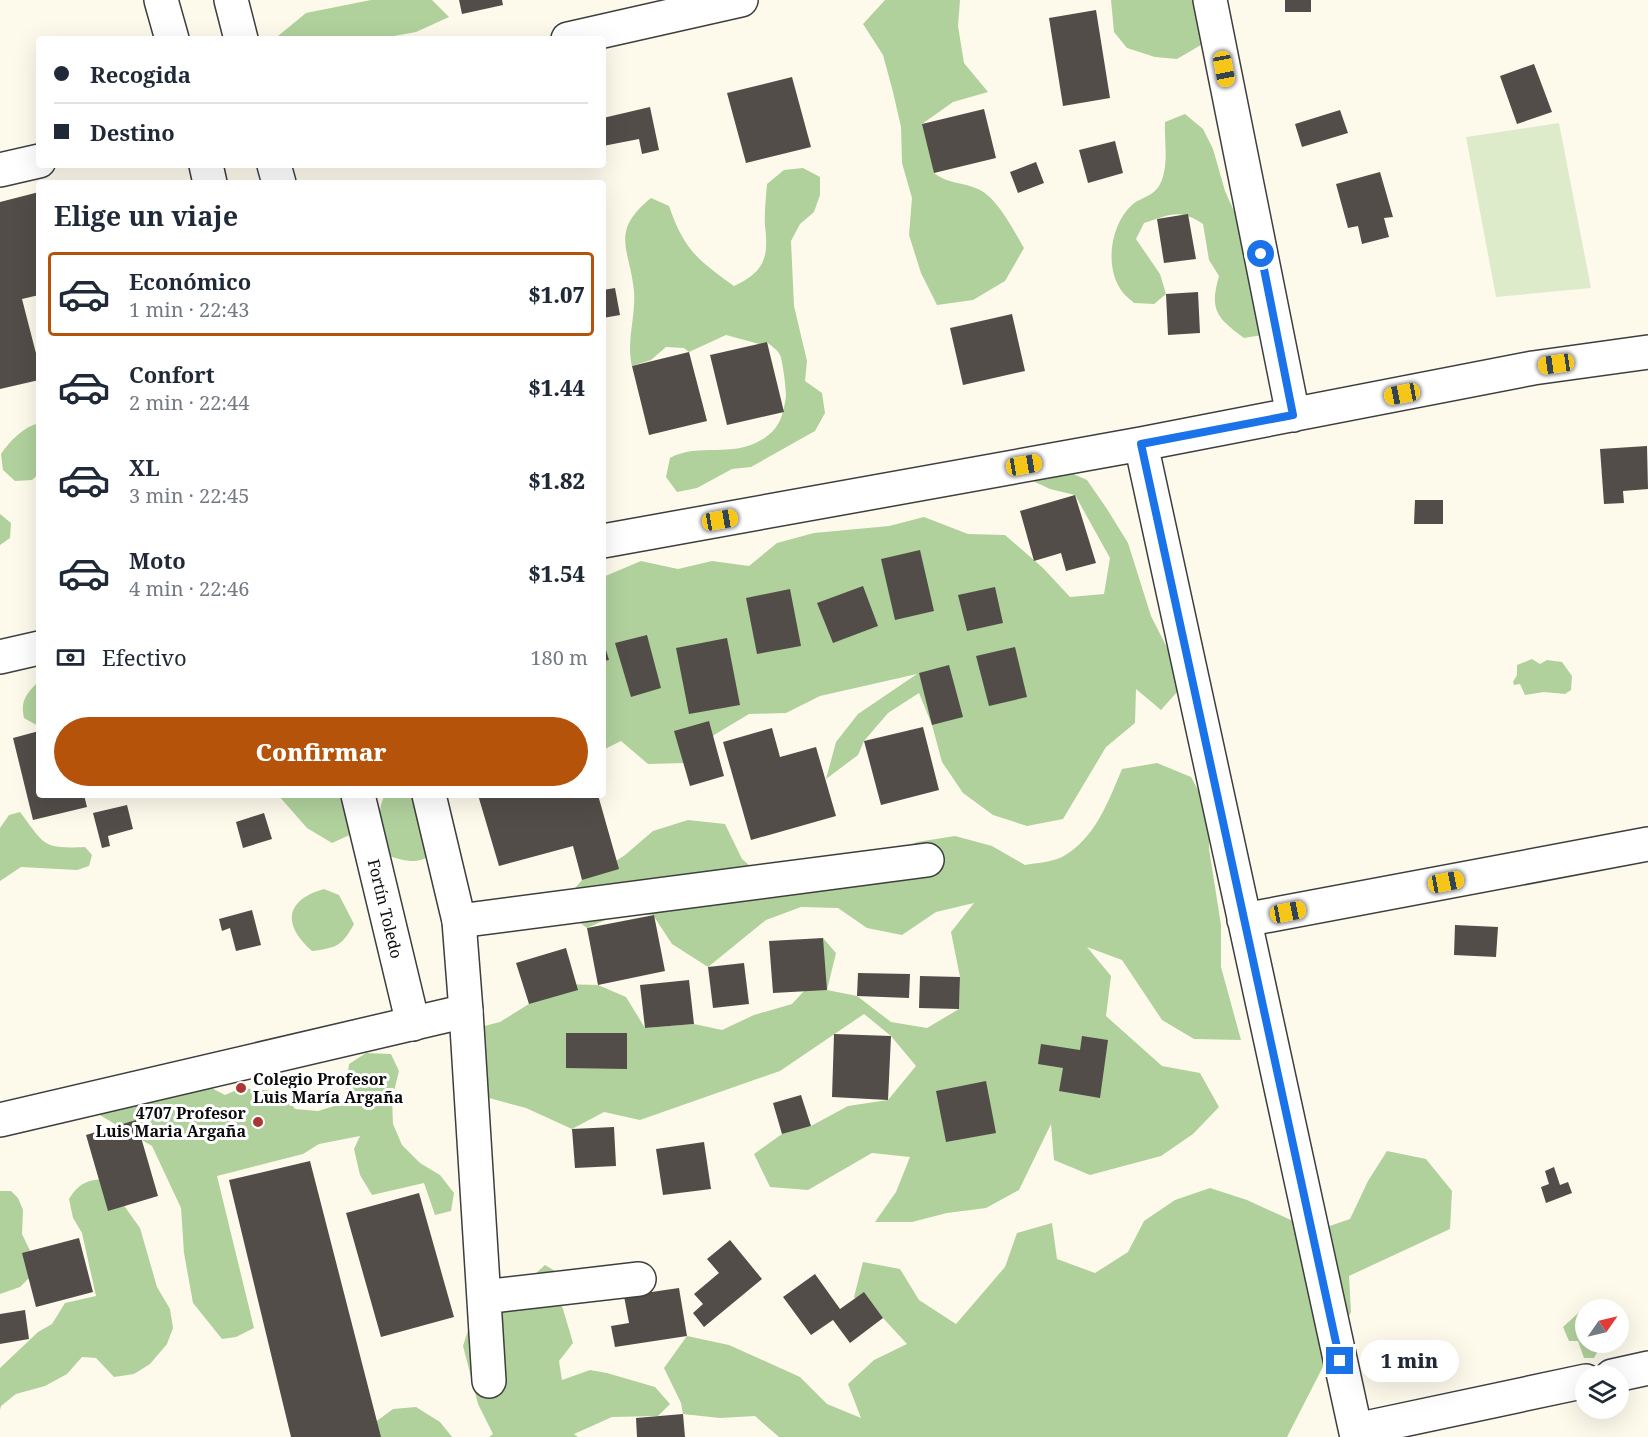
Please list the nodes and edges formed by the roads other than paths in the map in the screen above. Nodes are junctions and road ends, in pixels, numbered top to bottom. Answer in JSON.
{"nodes":[{"id":1,"x":161,"y":0,"type":"edge"},
{"id":2,"x":231,"y":0,"type":"edge"},
{"id":3,"x":741,"y":0,"type":"edge"},
{"id":4,"x":1210,"y":0,"type":"edge"},
{"id":5,"x":171,"y":36,"type":"edge"},
{"id":6,"x":240,"y":36,"type":"edge"},
{"id":7,"x":581,"y":36,"type":"edge"},
{"id":8,"x":36,"y":162,"type":"edge"},
{"id":9,"x":0,"y":170,"type":"edge"},
{"id":10,"x":1648,"y":352,"type":"edge"},
{"id":11,"x":1293,"y":415,"type":"junction"},
{"id":12,"x":1141,"y":444,"type":"junction"},
{"id":13,"x":606,"y":540,"type":"edge"},
{"id":14,"x":36,"y":649,"type":"edge"},
{"id":15,"x":0,"y":657,"type":"edge"},
{"id":16,"x":359,"y":798,"type":"edge"},
{"id":17,"x":430,"y":798,"type":"edge"},
{"id":18,"x":1648,"y":844,"type":"edge"},
{"id":19,"x":927,"y":860,"type":"dead end"},
{"id":20,"x":1244,"y":920,"type":"junction"},
{"id":21,"x":459,"y":921,"type":"junction"},
{"id":22,"x":466,"y":1011,"type":"junction"},
{"id":23,"x":413,"y":1024,"type":"junction"},
{"id":24,"x":0,"y":1120,"type":"edge"},
{"id":25,"x":639,"y":1279,"type":"dead end"},
{"id":26,"x":484,"y":1297,"type":"junction"},
{"id":27,"x":1648,"y":1368,"type":"edge"},
{"id":28,"x":1629,"y":1372,"type":"edge"},
{"id":29,"x":489,"y":1381,"type":"dead end"},
{"id":30,"x":1575,"y":1384,"type":"edge"},
{"id":31,"x":1356,"y":1434,"type":"edge"}],
"edges":[{"from":1,"to":5,"type":"street"},
{"from":2,"to":6,"type":"street"},
{"from":3,"to":7,"type":"street"},
{"from":4,"to":11,"type":"street"},
{"from":8,"to":9,"type":"street"},
{"from":10,"to":11,"type":"street"},
{"from":11,"to":12,"type":"street"},
{"from":12,"to":13,"type":"street"},
{"from":12,"to":20,"type":"street"},
{"from":14,"to":15,"type":"street"},
{"from":16,"to":23,"type":"street","name":"Fortín Toledo"},
{"from":17,"to":21,"type":"street"},
{"from":18,"to":20,"type":"street"},
{"from":19,"to":21,"type":"street"},
{"from":20,"to":31,"type":"street"},
{"from":21,"to":22,"type":"street"},
{"from":22,"to":23,"type":"street"},
{"from":22,"to":26,"type":"street"},
{"from":23,"to":24,"type":"street"},
{"from":25,"to":26,"type":"street"},
{"from":26,"to":29,"type":"street"},
{"from":27,"to":28,"type":"street"},
{"from":30,"to":31,"type":"street"}]}
